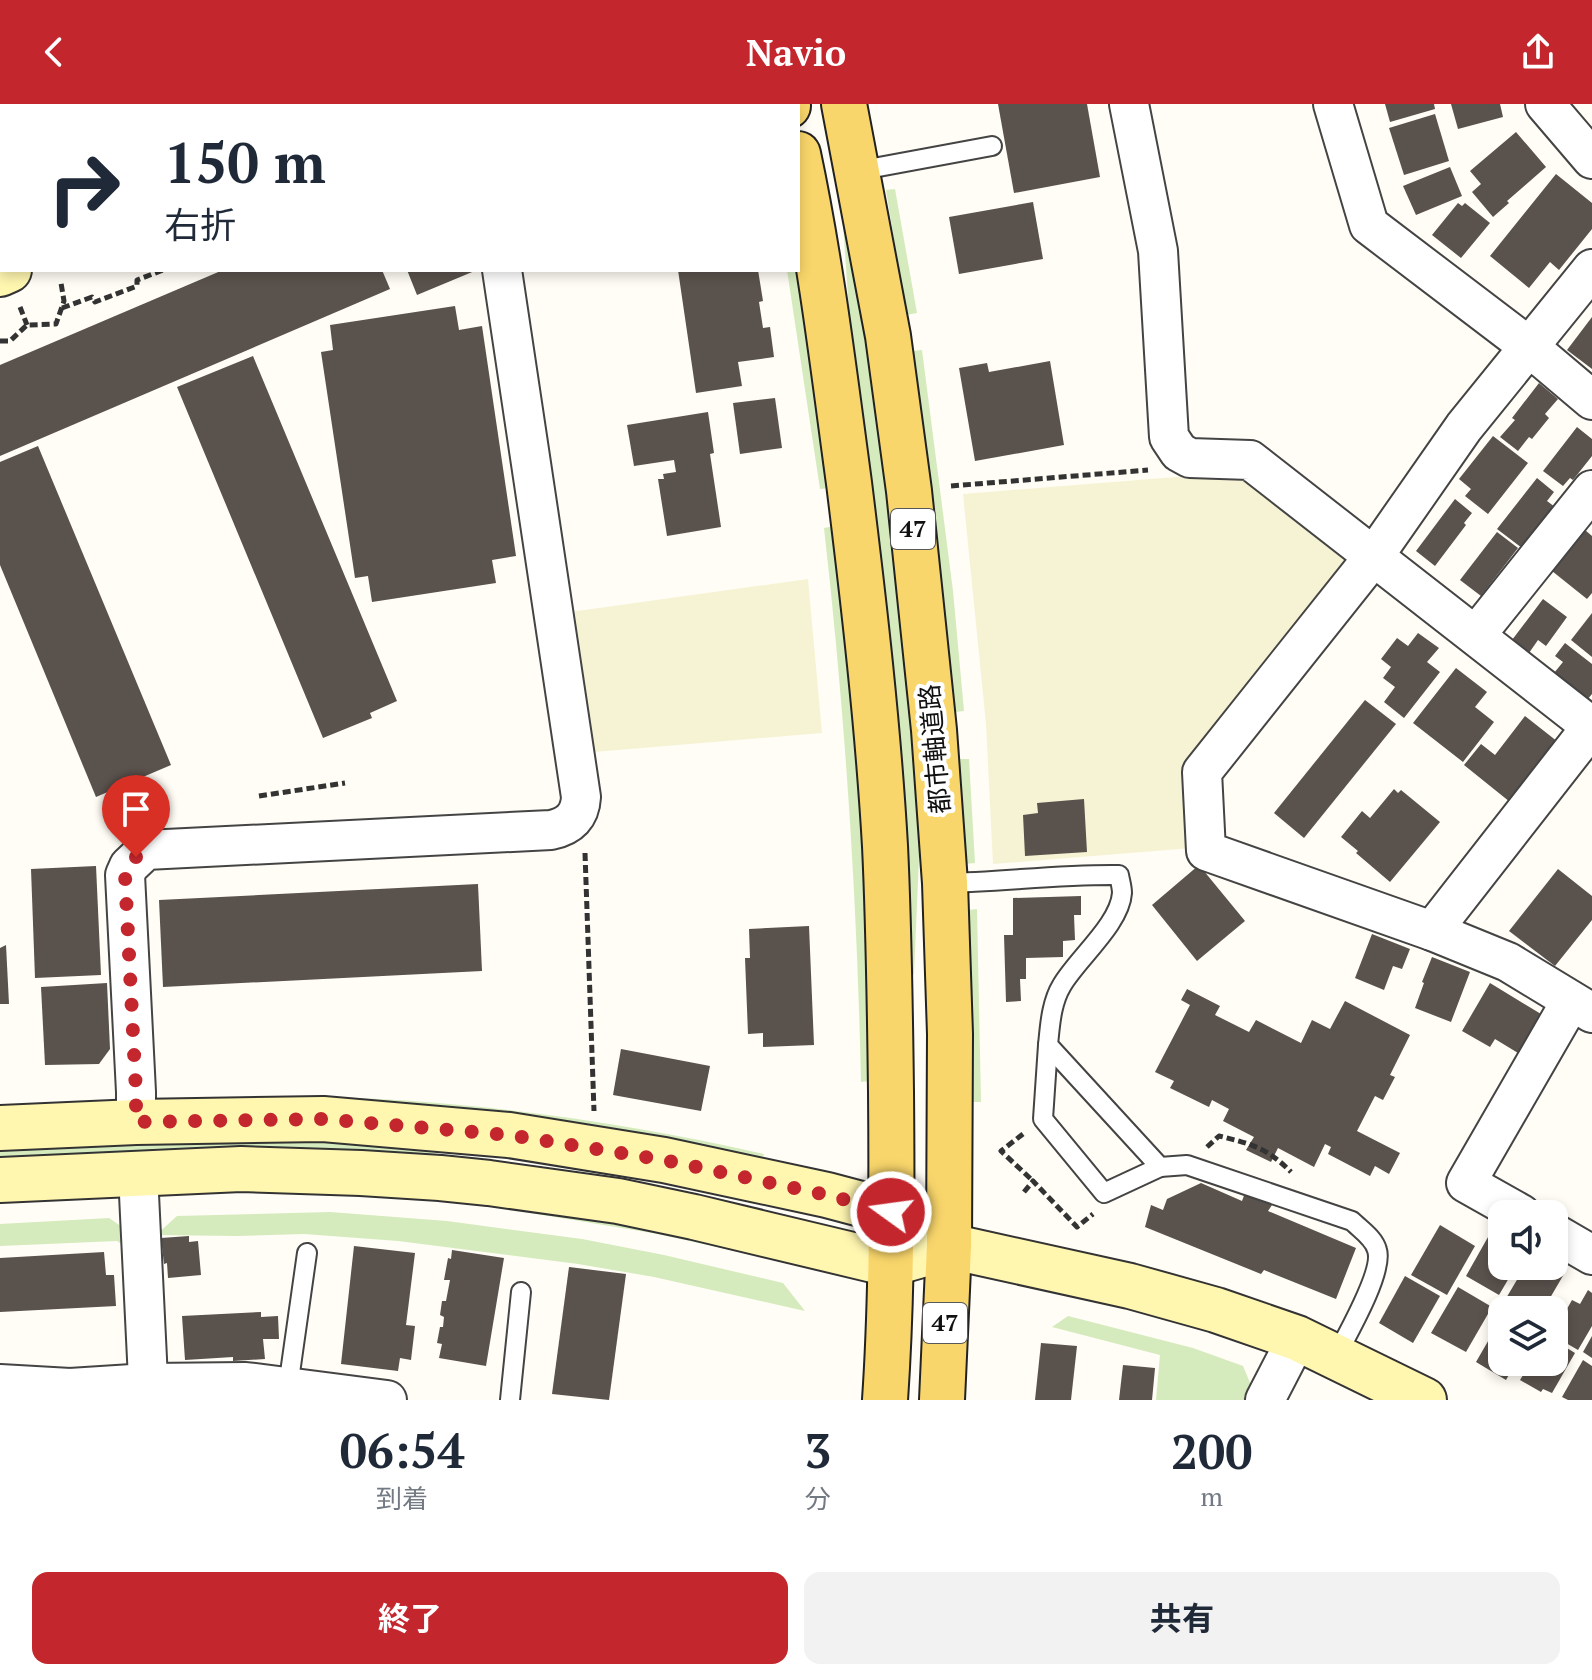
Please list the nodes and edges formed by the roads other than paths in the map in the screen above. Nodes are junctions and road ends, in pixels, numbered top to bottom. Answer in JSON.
{"nodes":[{"id":1,"x":844,"y":104,"type":"edge"},
{"id":2,"x":1129,"y":104,"type":"edge"},
{"id":3,"x":1333,"y":104,"type":"edge"},
{"id":4,"x":1545,"y":104,"type":"edge"},
{"id":5,"x":992,"y":146,"type":"dead end"},
{"id":6,"x":1592,"y":159,"type":"edge"},
{"id":7,"x":800,"y":163,"type":"edge"},
{"id":8,"x":857,"y":171,"type":"junction"},
{"id":9,"x":1592,"y":269,"type":"edge"},
{"id":10,"x":502,"y":272,"type":"edge"},
{"id":11,"x":1528,"y":346,"type":"junction"},
{"id":12,"x":1592,"y":400,"type":"edge"},
{"id":13,"x":1592,"y":490,"type":"edge"},
{"id":14,"x":1374,"y":556,"type":"junction"},
{"id":15,"x":1476,"y":635,"type":"junction"},
{"id":16,"x":1592,"y":727,"type":"edge"},
{"id":17,"x":945,"y":883,"type":"junction"},
{"id":18,"x":1432,"y":931,"type":"junction"},
{"id":19,"x":1581,"y":1007,"type":"edge"},
{"id":20,"x":1048,"y":1045,"type":"junction"},
{"id":21,"x":136,"y":1122,"type":"junction"},
{"id":22,"x":0,"y":1128,"type":"edge"},
{"id":23,"x":1160,"y":1167,"type":"junction"},
{"id":24,"x":138,"y":1174,"type":"junction"},
{"id":25,"x":0,"y":1180,"type":"edge"},
{"id":26,"x":1496,"y":1200,"type":"edge"},
{"id":27,"x":891,"y":1212,"type":"junction"},
{"id":28,"x":1568,"y":1241,"type":"edge"},
{"id":29,"x":949,"y":1246,"type":"junction"},
{"id":30,"x":307,"y":1253,"type":"dead end"},
{"id":31,"x":1592,"y":1255,"type":"edge"},
{"id":32,"x":890,"y":1264,"type":"junction"},
{"id":33,"x":521,"y":1292,"type":"dead end"},
{"id":34,"x":1297,"y":1338,"type":"junction"},
{"id":35,"x":1336,"y":1356,"type":"junction"},
{"id":36,"x":0,"y":1384,"type":"edge"},
{"id":37,"x":288,"y":1387,"type":"junction"},
{"id":38,"x":149,"y":1392,"type":"edge"},
{"id":39,"x":391,"y":1400,"type":"edge"},
{"id":40,"x":510,"y":1400,"type":"edge"},
{"id":41,"x":885,"y":1400,"type":"edge"},
{"id":42,"x":942,"y":1400,"type":"edge"},
{"id":43,"x":1265,"y":1400,"type":"edge"},
{"id":44,"x":1424,"y":1400,"type":"edge"}],
"edges":[{"from":1,"to":8,"type":"main road","name":"都市軸道路","number":"47"},
{"from":2,"to":14,"type":"street"},
{"from":3,"to":11,"type":"street"},
{"from":4,"to":6,"type":"street"},
{"from":5,"to":8,"type":"lane"},
{"from":7,"to":27,"type":"main road","number":"47"},
{"from":8,"to":17,"type":"main road","name":"都市軸道路","number":"47"},
{"from":9,"to":11,"type":"street"},
{"from":10,"to":21,"type":"street"},
{"from":11,"to":12,"type":"street"},
{"from":11,"to":14,"type":"street"},
{"from":13,"to":15,"type":"street"},
{"from":14,"to":15,"type":"street"},
{"from":14,"to":18,"type":"street"},
{"from":15,"to":16,"type":"street"},
{"from":16,"to":18,"type":"street"},
{"from":17,"to":20,"type":"lane"},
{"from":17,"to":29,"type":"main road","name":"都市軸道路","number":"47"},
{"from":18,"to":19,"type":"street"},
{"from":19,"to":26,"type":"street"},
{"from":20,"to":23,"type":"lane"},
{"from":20,"to":23,"type":"lane"},
{"from":21,"to":22,"type":"street"},
{"from":21,"to":27,"type":"street"},
{"from":23,"to":35,"type":"lane"},
{"from":24,"to":25,"type":"street"},
{"from":24,"to":32,"type":"street"},
{"from":24,"to":38,"type":"street"},
{"from":27,"to":29,"type":"street"},
{"from":27,"to":32,"type":"main road","number":"47"},
{"from":28,"to":31,"type":"street"},
{"from":29,"to":32,"type":"street"},
{"from":29,"to":34,"type":"street"},
{"from":29,"to":42,"type":"main road","name":"都市軸道路","number":"47"},
{"from":30,"to":37,"type":"lane"},
{"from":32,"to":41,"type":"main road","number":"47"},
{"from":33,"to":40,"type":"lane"},
{"from":34,"to":35,"type":"street"},
{"from":34,"to":43,"type":"street"},
{"from":35,"to":44,"type":"street"},
{"from":36,"to":38,"type":"street"},
{"from":37,"to":38,"type":"street"},
{"from":37,"to":39,"type":"street"}]}
